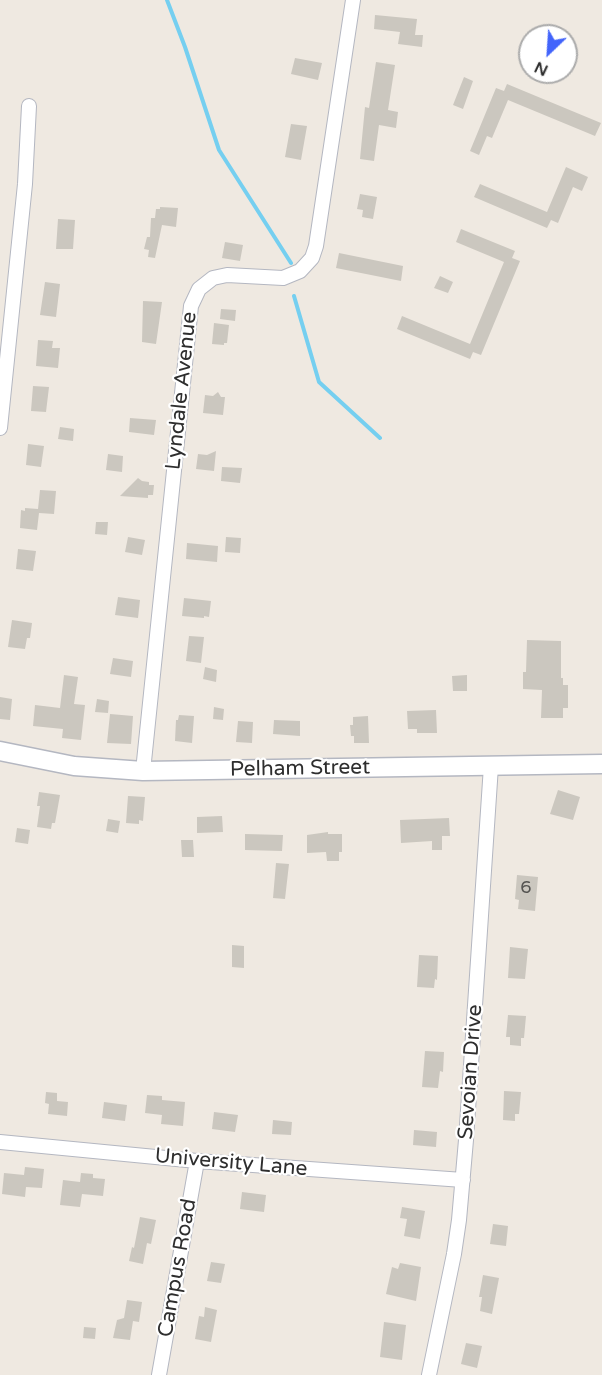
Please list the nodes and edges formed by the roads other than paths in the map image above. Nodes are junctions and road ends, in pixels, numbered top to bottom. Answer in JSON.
{"nodes":[{"id":1,"x":353,"y":0,"type":"edge"},
{"id":2,"x":29,"y":106,"type":"dead end"},
{"id":3,"x":0,"y":428,"type":"edge"},
{"id":4,"x":0,"y":751,"type":"edge"},
{"id":5,"x":602,"y":764,"type":"edge"},
{"id":6,"x":491,"y":766,"type":"junction"},
{"id":7,"x":143,"y":771,"type":"junction"},
{"id":8,"x":0,"y":1142,"type":"edge"},
{"id":9,"x":197,"y":1161,"type":"junction"},
{"id":10,"x":463,"y":1180,"type":"junction"},
{"id":11,"x":159,"y":1375,"type":"edge"},
{"id":12,"x":429,"y":1375,"type":"edge"}],
"edges":[{"from":1,"to":7,"type":"street","name":"Lyndale Avenue"},
{"from":2,"to":3,"type":"street"},
{"from":4,"to":7,"type":"street","name":"Pelham Street"},
{"from":5,"to":6,"type":"street","name":"Pelham Street"},
{"from":6,"to":7,"type":"street","name":"Pelham Street"},
{"from":6,"to":10,"type":"street","name":"Sevoian Drive"},
{"from":8,"to":9,"type":"street","name":"University Lane"},
{"from":9,"to":10,"type":"street","name":"University Lane"},
{"from":9,"to":11,"type":"street","name":"Campus Road"},
{"from":10,"to":12,"type":"street","name":"Sevoian Drive"}]}
